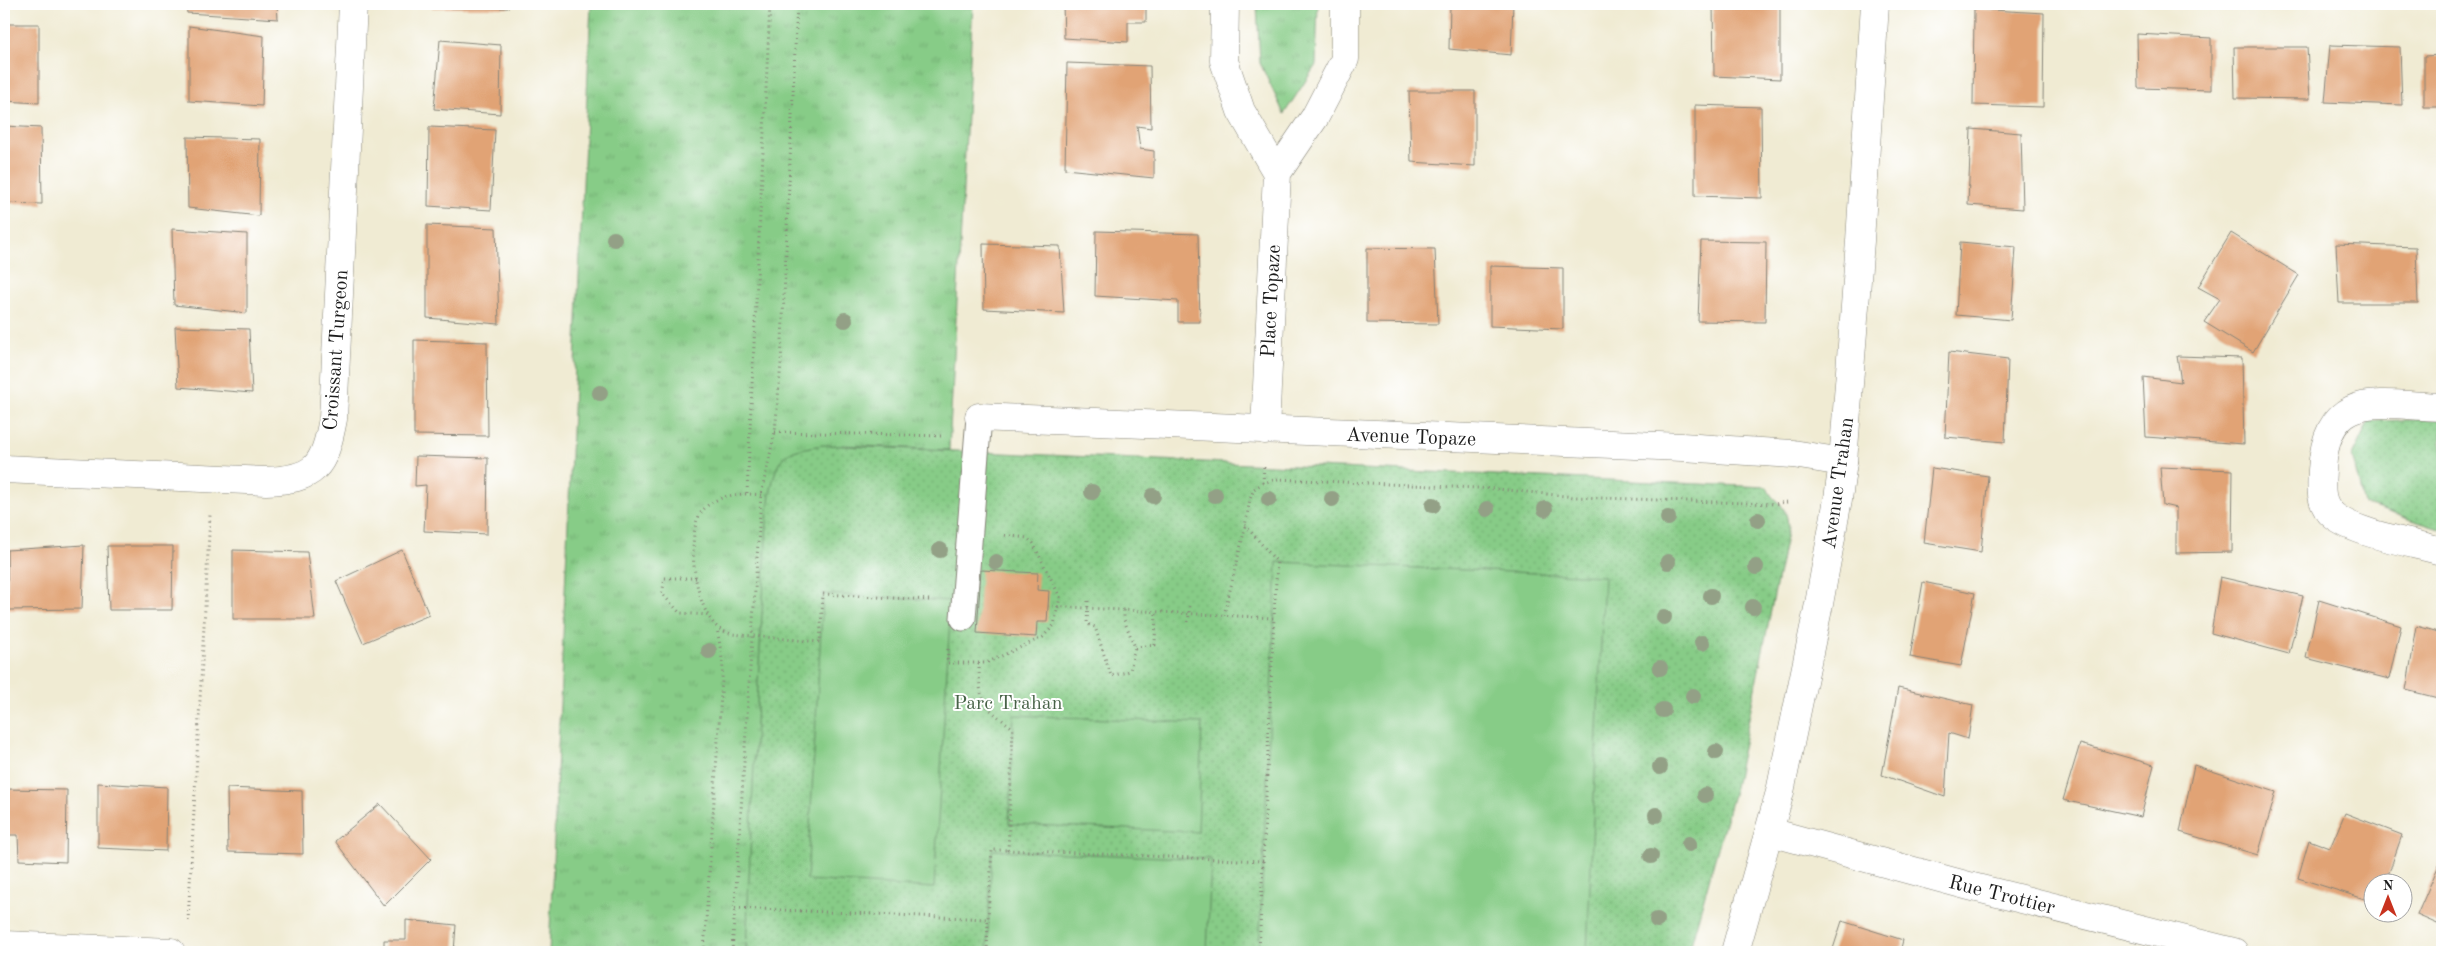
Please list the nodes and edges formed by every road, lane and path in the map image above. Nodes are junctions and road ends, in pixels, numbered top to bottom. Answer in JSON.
{"nodes":[{"id":1,"x":353,"y":4,"type":"edge"},
{"id":2,"x":770,"y":4,"type":"edge"},
{"id":3,"x":797,"y":4,"type":"edge"},
{"id":4,"x":1225,"y":4,"type":"edge"},
{"id":5,"x":1345,"y":4,"type":"edge"},
{"id":6,"x":1875,"y":4,"type":"edge"},
{"id":7,"x":1276,"y":173,"type":"junction"},
{"id":8,"x":2442,"y":407,"type":"edge"},
{"id":9,"x":978,"y":417,"type":"joint"},
{"id":10,"x":1265,"y":430,"type":"junction"},
{"id":11,"x":775,"y":432,"type":"junction"},
{"id":12,"x":950,"y":436,"type":"dead end"},
{"id":13,"x":1843,"y":462,"type":"junction"},
{"id":14,"x":1264,"y":464,"type":"dead end"},
{"id":15,"x":4,"y":469,"type":"edge"},
{"id":16,"x":1263,"y":483,"type":"junction"},
{"id":17,"x":747,"y":493,"type":"junction"},
{"id":18,"x":760,"y":495,"type":"junction"},
{"id":19,"x":1787,"y":502,"type":"dead end"},
{"id":20,"x":210,"y":507,"type":"dead end"},
{"id":21,"x":1245,"y":525,"type":"junction"},
{"id":22,"x":970,"y":534,"type":"junction"},
{"id":23,"x":2442,"y":551,"type":"edge"},
{"id":24,"x":696,"y":578,"type":"junction"},
{"id":25,"x":931,"y":600,"type":"dead end"},
{"id":26,"x":1088,"y":601,"type":"dead end"},
{"id":27,"x":1190,"y":605,"type":"dead end"},
{"id":28,"x":1048,"y":606,"type":"dead end"},
{"id":29,"x":1060,"y":606,"type":"junction"},
{"id":30,"x":1088,"y":608,"type":"junction"},
{"id":31,"x":1124,"y":610,"type":"junction"},
{"id":32,"x":1156,"y":611,"type":"junction"},
{"id":33,"x":1189,"y":613,"type":"junction"},
{"id":34,"x":708,"y":615,"type":"junction"},
{"id":35,"x":1224,"y":615,"type":"junction"},
{"id":36,"x":963,"y":618,"type":"dead end"},
{"id":37,"x":1274,"y":618,"type":"junction"},
{"id":38,"x":1188,"y":622,"type":"dead end"},
{"id":39,"x":717,"y":628,"type":"junction"},
{"id":40,"x":751,"y":636,"type":"junction"},
{"id":41,"x":948,"y":646,"type":"dead end"},
{"id":42,"x":1135,"y":647,"type":"junction"},
{"id":43,"x":978,"y":663,"type":"junction"},
{"id":44,"x":1770,"y":832,"type":"junction"},
{"id":45,"x":1008,"y":850,"type":"junction"},
{"id":46,"x":1263,"y":861,"type":"junction"},
{"id":47,"x":734,"y":908,"type":"junction"},
{"id":48,"x":988,"y":919,"type":"junction"},
{"id":49,"x":188,"y":926,"type":"dead end"},
{"id":50,"x":4,"y":945,"type":"edge"},
{"id":51,"x":170,"y":952,"type":"edge"},
{"id":52,"x":704,"y":952,"type":"edge"},
{"id":53,"x":732,"y":952,"type":"edge"},
{"id":54,"x":987,"y":952,"type":"edge"},
{"id":55,"x":1259,"y":952,"type":"edge"},
{"id":56,"x":1735,"y":952,"type":"edge"},
{"id":57,"x":2234,"y":952,"type":"edge"}],
"edges":[{"from":1,"to":15,"type":"street","name":"Croissant Turgeon"},
{"from":2,"to":17,"type":"path"},
{"from":3,"to":11,"type":"path"},
{"from":4,"to":7,"type":"street"},
{"from":5,"to":7,"type":"street"},
{"from":6,"to":13,"type":"street","name":"Avenue Trahan"},
{"from":7,"to":10,"type":"street","name":"Place Topaze"},
{"from":8,"to":23,"type":"street"},
{"from":9,"to":10,"type":"street","name":"Avenue Topaze"},
{"from":9,"to":22,"type":"lane"},
{"from":10,"to":13,"type":"street","name":"Avenue Topaze"},
{"from":11,"to":12,"type":"path"},
{"from":11,"to":18,"type":"path"},
{"from":13,"to":44,"type":"street","name":"Avenue Trahan"},
{"from":14,"to":16,"type":"path"},
{"from":16,"to":19,"type":"path"},
{"from":16,"to":21,"type":"path"},
{"from":17,"to":18,"type":"path"},
{"from":17,"to":24,"type":"path"},
{"from":18,"to":40,"type":"path"},
{"from":20,"to":49,"type":"path"},
{"from":21,"to":35,"type":"path"},
{"from":21,"to":37,"type":"path"},
{"from":22,"to":29,"type":"path"},
{"from":22,"to":36,"type":"lane"},
{"from":24,"to":34,"type":"path"},
{"from":24,"to":34,"type":"path"},
{"from":25,"to":40,"type":"path"},
{"from":26,"to":30,"type":"path"},
{"from":27,"to":33,"type":"path"},
{"from":28,"to":29,"type":"path"},
{"from":29,"to":30,"type":"path"},
{"from":29,"to":43,"type":"path"},
{"from":30,"to":31,"type":"path"},
{"from":30,"to":42,"type":"path"},
{"from":31,"to":32,"type":"path"},
{"from":31,"to":42,"type":"path"},
{"from":32,"to":33,"type":"path"},
{"from":32,"to":42,"type":"path"},
{"from":33,"to":35,"type":"path"},
{"from":33,"to":38,"type":"path"},
{"from":34,"to":39,"type":"path"},
{"from":35,"to":37,"type":"path"},
{"from":37,"to":46,"type":"path"},
{"from":39,"to":40,"type":"path"},
{"from":39,"to":52,"type":"path"},
{"from":40,"to":47,"type":"path"},
{"from":41,"to":43,"type":"path"},
{"from":43,"to":45,"type":"path"},
{"from":44,"to":56,"type":"street","name":"Avenue Trahan"},
{"from":44,"to":57,"type":"street","name":"Rue Trottier"},
{"from":45,"to":46,"type":"path"},
{"from":45,"to":48,"type":"path"},
{"from":46,"to":55,"type":"path"},
{"from":47,"to":48,"type":"path"},
{"from":47,"to":53,"type":"path"},
{"from":48,"to":54,"type":"path"},
{"from":50,"to":51,"type":"street"}]}
